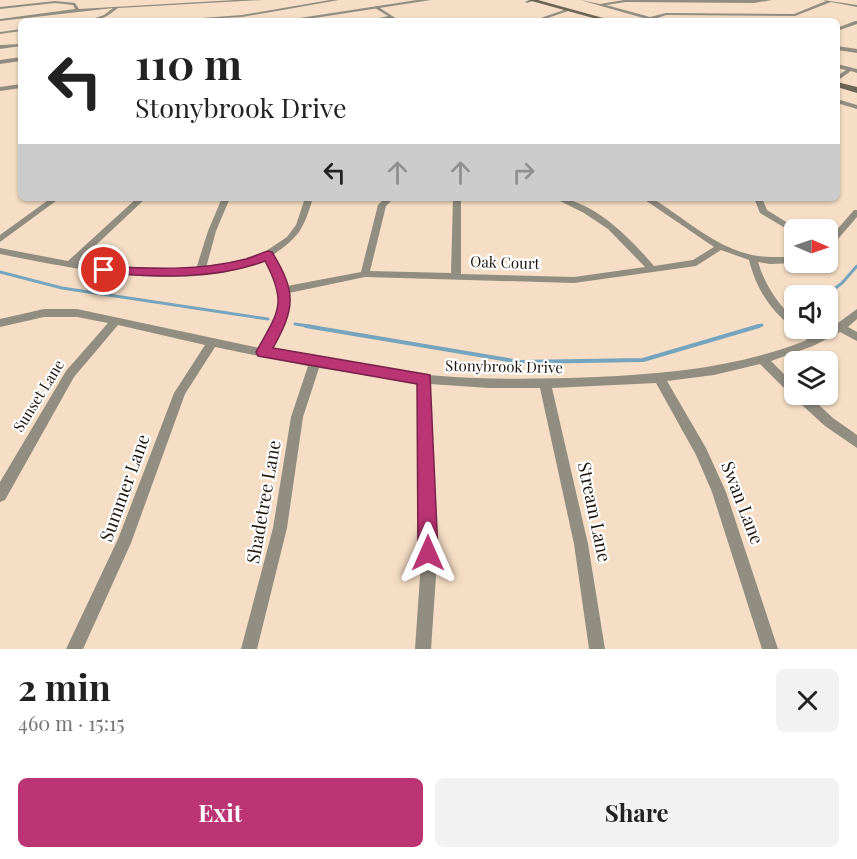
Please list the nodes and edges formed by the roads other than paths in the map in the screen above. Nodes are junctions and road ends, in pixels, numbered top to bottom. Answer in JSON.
{"nodes":[{"id":1,"x":260,"y":0,"type":"edge"},
{"id":2,"x":337,"y":0,"type":"edge"},
{"id":3,"x":428,"y":0,"type":"edge"},
{"id":4,"x":529,"y":0,"type":"edge"},
{"id":5,"x":582,"y":0,"type":"edge"},
{"id":6,"x":770,"y":0,"type":"edge"},
{"id":7,"x":825,"y":0,"type":"edge"},
{"id":8,"x":254,"y":1,"type":"edge"},
{"id":9,"x":831,"y":1,"type":"edge"},
{"id":10,"x":224,"y":2,"type":"edge"},
{"id":11,"x":598,"y":5,"type":"junction"},
{"id":12,"x":857,"y":6,"type":"edge"},
{"id":13,"x":117,"y":7,"type":"junction"},
{"id":14,"x":377,"y":7,"type":"junction"},
{"id":15,"x":0,"y":8,"type":"edge"},
{"id":16,"x":292,"y":9,"type":"junction"},
{"id":17,"x":78,"y":10,"type":"junction"},
{"id":18,"x":567,"y":11,"type":"junction"},
{"id":19,"x":264,"y":12,"type":"junction"},
{"id":20,"x":393,"y":17,"type":"joint"},
{"id":21,"x":99,"y":18,"type":"edge"},
{"id":22,"x":198,"y":18,"type":"edge"},
{"id":23,"x":302,"y":18,"type":"joint"},
{"id":24,"x":387,"y":18,"type":"edge"},
{"id":25,"x":546,"y":18,"type":"edge"},
{"id":26,"x":590,"y":18,"type":"edge"},
{"id":27,"x":598,"y":18,"type":"edge"},
{"id":28,"x":645,"y":18,"type":"edge"},
{"id":29,"x":652,"y":18,"type":"edge"},
{"id":30,"x":0,"y":20,"type":"edge"},
{"id":31,"x":857,"y":22,"type":"edge"},
{"id":32,"x":840,"y":29,"type":"edge"},
{"id":33,"x":18,"y":30,"type":"edge"},
{"id":34,"x":0,"y":33,"type":"edge"},
{"id":35,"x":18,"y":45,"type":"edge"},
{"id":36,"x":0,"y":47,"type":"edge"},
{"id":37,"x":840,"y":48,"type":"edge"},
{"id":38,"x":857,"y":51,"type":"edge"},
{"id":39,"x":18,"y":59,"type":"edge"},
{"id":40,"x":0,"y":62,"type":"edge"},
{"id":41,"x":840,"y":67,"type":"edge"},
{"id":42,"x":850,"y":69,"type":"junction"},
{"id":43,"x":857,"y":71,"type":"edge"},
{"id":44,"x":840,"y":78,"type":"edge"},
{"id":45,"x":840,"y":82,"type":"edge"},
{"id":46,"x":18,"y":86,"type":"edge"},
{"id":47,"x":857,"y":88,"type":"edge"},
{"id":48,"x":0,"y":89,"type":"edge"},
{"id":49,"x":840,"y":103,"type":"edge"},
{"id":50,"x":857,"y":107,"type":"edge"},
{"id":51,"x":52,"y":201,"type":"edge"},
{"id":52,"x":138,"y":201,"type":"edge"},
{"id":53,"x":225,"y":201,"type":"edge"},
{"id":54,"x":308,"y":201,"type":"edge"},
{"id":55,"x":386,"y":201,"type":"edge"},
{"id":56,"x":457,"y":201,"type":"edge"},
{"id":57,"x":564,"y":201,"type":"edge"},
{"id":58,"x":650,"y":201,"type":"edge"},
{"id":59,"x":759,"y":201,"type":"edge"},
{"id":60,"x":857,"y":212,"type":"edge"},
{"id":61,"x":784,"y":223,"type":"edge"},
{"id":62,"x":838,"y":233,"type":"edge"},
{"id":63,"x":0,"y":239,"type":"edge"},
{"id":64,"x":719,"y":247,"type":"junction"},
{"id":65,"x":0,"y":251,"type":"edge"},
{"id":66,"x":268,"y":255,"type":"junction"},
{"id":67,"x":753,"y":259,"type":"junction"},
{"id":68,"x":784,"y":260,"type":"edge"},
{"id":69,"x":70,"y":264,"type":"junction"},
{"id":70,"x":200,"y":270,"type":"junction"},
{"id":71,"x":653,"y":270,"type":"junction"},
{"id":72,"x":365,"y":274,"type":"junction"},
{"id":73,"x":456,"y":276,"type":"junction"},
{"id":74,"x":285,"y":290,"type":"junction"},
{"id":75,"x":857,"y":313,"type":"edge"},
{"id":76,"x":784,"y":315,"type":"edge"},
{"id":77,"x":116,"y":321,"type":"junction"},
{"id":78,"x":0,"y":323,"type":"edge"},
{"id":79,"x":840,"y":327,"type":"junction"},
{"id":80,"x":857,"y":337,"type":"edge"},
{"id":81,"x":813,"y":339,"type":"edge"},
{"id":82,"x":213,"y":341,"type":"junction"},
{"id":83,"x":815,"y":341,"type":"junction"},
{"id":84,"x":263,"y":352,"type":"junction"},
{"id":85,"x":762,"y":359,"type":"junction"},
{"id":86,"x":315,"y":362,"type":"junction"},
{"id":87,"x":424,"y":379,"type":"junction"},
{"id":88,"x":660,"y":379,"type":"junction"},
{"id":89,"x":784,"y":381,"type":"edge"},
{"id":90,"x":545,"y":384,"type":"junction"},
{"id":91,"x":810,"y":405,"type":"edge"},
{"id":92,"x":857,"y":442,"type":"edge"},
{"id":93,"x":0,"y":495,"type":"edge"},
{"id":94,"x":74,"y":649,"type":"edge"},
{"id":95,"x":249,"y":649,"type":"edge"},
{"id":96,"x":423,"y":649,"type":"edge"},
{"id":97,"x":597,"y":649,"type":"edge"},
{"id":98,"x":770,"y":649,"type":"edge"}],
"edges":[{"from":1,"to":8,"type":"street"},
{"from":2,"to":16,"type":"street"},
{"from":3,"to":14,"type":"street"},
{"from":4,"to":18,"type":"main road"},
{"from":5,"to":11,"type":"street"},
{"from":6,"to":11,"type":"street"},
{"from":7,"to":9,"type":"street"},
{"from":8,"to":10,"type":"street"},
{"from":8,"to":19,"type":"street"},
{"from":9,"to":12,"type":"street"},
{"from":9,"to":29,"type":"street"},
{"from":10,"to":13,"type":"street"},
{"from":11,"to":28,"type":"street"},
{"from":13,"to":17,"type":"street"},
{"from":13,"to":21,"type":"street"},
{"from":14,"to":20,"type":"street"},
{"from":14,"to":23,"type":"street"},
{"from":15,"to":17,"type":"street"},
{"from":16,"to":19,"type":"street"},
{"from":16,"to":23,"type":"street"},
{"from":17,"to":30,"type":"street"},
{"from":18,"to":25,"type":"street"},
{"from":18,"to":26,"type":"main road"},
{"from":18,"to":27,"type":"main road"},
{"from":19,"to":22,"type":"street"},
{"from":20,"to":24,"type":"street"},
{"from":31,"to":32,"type":"street"},
{"from":33,"to":34,"type":"street"},
{"from":35,"to":36,"type":"street"},
{"from":37,"to":38,"type":"street"},
{"from":39,"to":40,"type":"street"},
{"from":41,"to":42,"type":"street"},
{"from":42,"to":43,"type":"street"},
{"from":42,"to":44,"type":"street"},
{"from":45,"to":47,"type":"main road"},
{"from":46,"to":48,"type":"street"},
{"from":49,"to":50,"type":"street"},
{"from":51,"to":63,"type":"street"},
{"from":52,"to":69,"type":"street"},
{"from":53,"to":70,"type":"street"},
{"from":54,"to":66,"type":"street"},
{"from":55,"to":72,"type":"street"},
{"from":56,"to":73,"type":"street"},
{"from":57,"to":71,"type":"street"},
{"from":58,"to":64,"type":"street"},
{"from":59,"to":61,"type":"street"},
{"from":60,"to":62,"type":"street"},
{"from":64,"to":67,"type":"street"},
{"from":64,"to":71,"type":"street","name":"Oak Court"},
{"from":65,"to":69,"type":"street"},
{"from":66,"to":70,"type":"street"},
{"from":66,"to":74,"type":"street"},
{"from":67,"to":68,"type":"street"},
{"from":67,"to":76,"type":"street"},
{"from":69,"to":70,"type":"street"},
{"from":71,"to":73,"type":"street","name":"Oak Court"},
{"from":72,"to":73,"type":"street","name":"Oak Court"},
{"from":72,"to":74,"type":"street","name":"Oak Court"},
{"from":74,"to":84,"type":"street"},
{"from":75,"to":79,"type":"street","name":"Stonybrook Drive"},
{"from":77,"to":78,"type":"street","name":"Stonybrook Drive"},
{"from":77,"to":82,"type":"street","name":"Stonybrook Drive"},
{"from":77,"to":93,"type":"street","name":"Sunset Lane"},
{"from":79,"to":80,"type":"street"},
{"from":79,"to":83,"type":"street","name":"Stonybrook Drive"},
{"from":81,"to":83,"type":"street"},
{"from":82,"to":84,"type":"street","name":"Stonybrook Drive"},
{"from":82,"to":94,"type":"street","name":"Summer Lane"},
{"from":83,"to":85,"type":"street","name":"Stonybrook Drive"},
{"from":84,"to":86,"type":"street","name":"Stonybrook Drive"},
{"from":85,"to":88,"type":"street","name":"Stonybrook Drive"},
{"from":85,"to":89,"type":"street"},
{"from":86,"to":87,"type":"street","name":"Stonybrook Drive"},
{"from":86,"to":95,"type":"street","name":"Shadetree Lane"},
{"from":87,"to":90,"type":"street","name":"Stonybrook Drive"},
{"from":87,"to":96,"type":"street"},
{"from":88,"to":90,"type":"street","name":"Stonybrook Drive"},
{"from":88,"to":98,"type":"street","name":"Swan Lane"},
{"from":90,"to":97,"type":"street","name":"Stream Lane"},
{"from":91,"to":92,"type":"street"}]}
